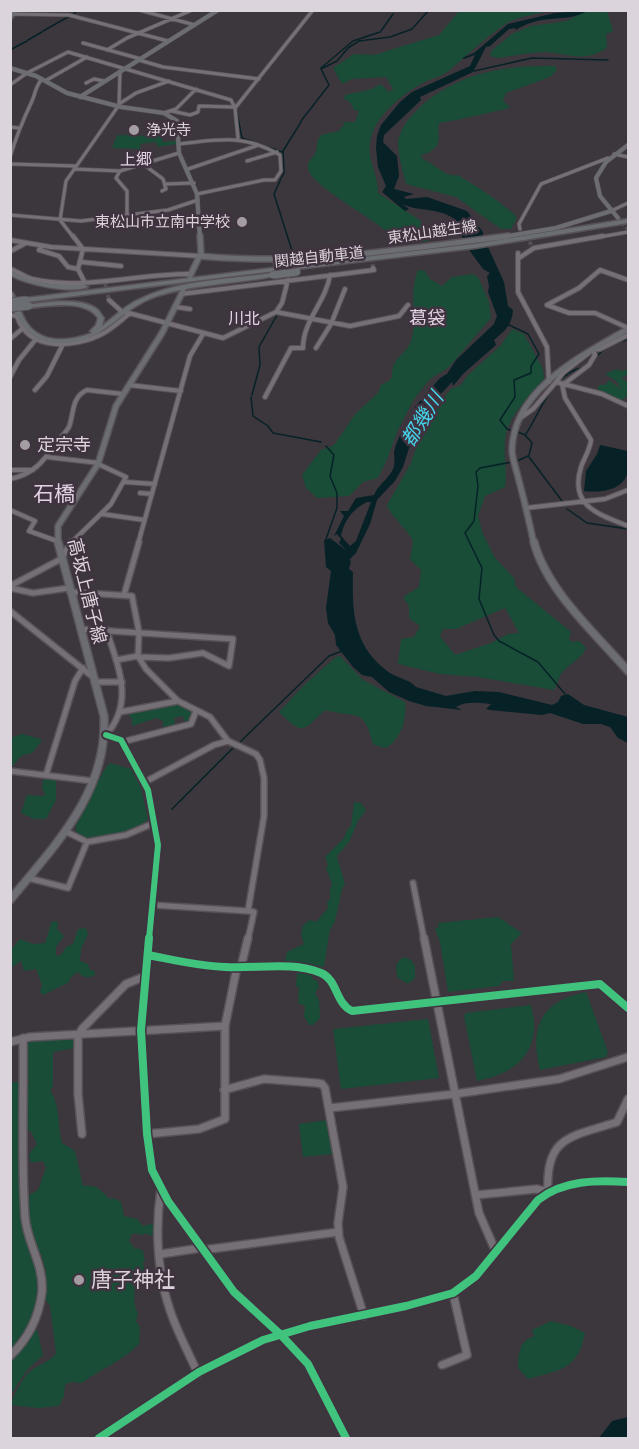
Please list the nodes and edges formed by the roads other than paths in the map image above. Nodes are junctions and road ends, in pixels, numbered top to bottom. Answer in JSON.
{"nodes":[{"id":1,"x":139,"y":10,"type":"edge"},
{"id":2,"x":192,"y":10,"type":"edge"},
{"id":3,"x":313,"y":10,"type":"edge"},
{"id":4,"x":218,"y":11,"type":"edge"},
{"id":5,"x":12,"y":14,"type":"edge"},
{"id":6,"x":174,"y":20,"type":"junction"},
{"id":7,"x":195,"y":25,"type":"junction"},
{"id":8,"x":140,"y":34,"type":"junction"},
{"id":9,"x":168,"y":41,"type":"junction"},
{"id":10,"x":83,"y":43,"type":"dead end"},
{"id":11,"x":107,"y":50,"type":"junction"},
{"id":12,"x":87,"y":57,"type":"junction"},
{"id":13,"x":140,"y":60,"type":"junction"},
{"id":14,"x":10,"y":68,"type":"edge"},
{"id":15,"x":126,"y":68,"type":"junction"},
{"id":16,"x":120,"y":72,"type":"junction"},
{"id":17,"x":27,"y":73,"type":"junction"},
{"id":18,"x":259,"y":79,"type":"junction"},
{"id":19,"x":43,"y":80,"type":"junction"},
{"id":20,"x":104,"y":81,"type":"junction"},
{"id":21,"x":169,"y":81,"type":"junction"},
{"id":22,"x":86,"y":83,"type":"dead end"},
{"id":23,"x":10,"y":85,"type":"edge"},
{"id":24,"x":196,"y":89,"type":"junction"},
{"id":25,"x":80,"y":97,"type":"junction"},
{"id":26,"x":118,"y":105,"type":"junction"},
{"id":27,"x":234,"y":108,"type":"junction"},
{"id":28,"x":172,"y":111,"type":"junction"},
{"id":29,"x":164,"y":113,"type":"junction"},
{"id":30,"x":181,"y":113,"type":"junction"},
{"id":31,"x":178,"y":123,"type":"junction"},
{"id":32,"x":10,"y":127,"type":"edge"},
{"id":33,"x":20,"y":128,"type":"junction"},
{"id":34,"x":238,"y":138,"type":"junction"},
{"id":35,"x":192,"y":141,"type":"junction"},
{"id":36,"x":178,"y":144,"type":"junction"},
{"id":37,"x":257,"y":145,"type":"junction"},
{"id":38,"x":628,"y":145,"type":"edge"},
{"id":39,"x":193,"y":147,"type":"dead end"},
{"id":40,"x":277,"y":152,"type":"junction"},
{"id":41,"x":179,"y":153,"type":"junction"},
{"id":42,"x":614,"y":154,"type":"junction"},
{"id":43,"x":10,"y":157,"type":"edge"},
{"id":44,"x":628,"y":157,"type":"edge"},
{"id":45,"x":608,"y":158,"type":"junction"},
{"id":46,"x":247,"y":161,"type":"dead end"},
{"id":47,"x":10,"y":164,"type":"edge"},
{"id":48,"x":143,"y":164,"type":"junction"},
{"id":49,"x":75,"y":168,"type":"junction"},
{"id":50,"x":188,"y":170,"type":"junction"},
{"id":51,"x":120,"y":171,"type":"junction"},
{"id":52,"x":194,"y":183,"type":"junction"},
{"id":53,"x":165,"y":184,"type":"junction"},
{"id":54,"x":162,"y":191,"type":"dead end"},
{"id":55,"x":197,"y":197,"type":"junction"},
{"id":56,"x":628,"y":203,"type":"edge"},
{"id":57,"x":611,"y":211,"type":"junction"},
{"id":58,"x":10,"y":215,"type":"edge"},
{"id":59,"x":127,"y":215,"type":"junction"},
{"id":60,"x":618,"y":218,"type":"tunnel mouth"},
{"id":61,"x":60,"y":220,"type":"junction"},
{"id":62,"x":521,"y":220,"type":"junction"},
{"id":63,"x":628,"y":223,"type":"edge"},
{"id":64,"x":519,"y":229,"type":"tunnel mouth"},
{"id":65,"x":526,"y":232,"type":"tunnel mouth"},
{"id":66,"x":628,"y":232,"type":"edge"},
{"id":67,"x":10,"y":240,"type":"edge"},
{"id":68,"x":517,"y":240,"type":"junction"},
{"id":69,"x":24,"y":244,"type":"junction"},
{"id":70,"x":42,"y":246,"type":"junction"},
{"id":71,"x":531,"y":247,"type":"joint"},
{"id":72,"x":83,"y":249,"type":"junction"},
{"id":73,"x":11,"y":251,"type":"edge"},
{"id":74,"x":200,"y":256,"type":"junction"},
{"id":75,"x":386,"y":257,"type":"junction"},
{"id":76,"x":277,"y":261,"type":"junction"},
{"id":77,"x":81,"y":262,"type":"junction"},
{"id":78,"x":121,"y":266,"type":"dead end"},
{"id":79,"x":297,"y":266,"type":"junction"},
{"id":80,"x":373,"y":268,"type":"dead end"},
{"id":81,"x":78,"y":269,"type":"junction"},
{"id":82,"x":11,"y":271,"type":"edge"},
{"id":83,"x":273,"y":273,"type":"junction"},
{"id":84,"x":232,"y":274,"type":"junction"},
{"id":85,"x":191,"y":275,"type":"joint"},
{"id":86,"x":330,"y":275,"type":"junction"},
{"id":87,"x":290,"y":280,"type":"junction"},
{"id":88,"x":628,"y":280,"type":"edge"},
{"id":89,"x":84,"y":281,"type":"junction"},
{"id":90,"x":279,"y":281,"type":"junction"},
{"id":91,"x":10,"y":283,"type":"edge"},
{"id":92,"x":345,"y":289,"type":"dead end"},
{"id":93,"x":10,"y":292,"type":"edge"},
{"id":94,"x":182,"y":293,"type":"joint"},
{"id":95,"x":109,"y":300,"type":"tunnel mouth"},
{"id":96,"x":10,"y":302,"type":"edge"},
{"id":97,"x":27,"y":303,"type":"junction"},
{"id":98,"x":408,"y":305,"type":"dead end"},
{"id":99,"x":10,"y":307,"type":"edge"},
{"id":100,"x":176,"y":307,"type":"junction"},
{"id":101,"x":190,"y":309,"type":"dead end"},
{"id":102,"x":124,"y":312,"type":"junction"},
{"id":103,"x":278,"y":312,"type":"junction"},
{"id":104,"x":10,"y":315,"type":"edge"},
{"id":105,"x":310,"y":319,"type":"junction"},
{"id":106,"x":168,"y":323,"type":"junction"},
{"id":107,"x":331,"y":324,"type":"junction"},
{"id":108,"x":628,"y":328,"type":"edge"},
{"id":109,"x":22,"y":329,"type":"junction"},
{"id":110,"x":203,"y":334,"type":"junction"},
{"id":111,"x":628,"y":335,"type":"edge"},
{"id":112,"x":10,"y":339,"type":"edge"},
{"id":113,"x":36,"y":339,"type":"junction"},
{"id":114,"x":63,"y":344,"type":"junction"},
{"id":115,"x":316,"y":348,"type":"dead end"},
{"id":116,"x":591,"y":351,"type":"junction"},
{"id":117,"x":10,"y":377,"type":"edge"},
{"id":118,"x":549,"y":382,"type":"junction"},
{"id":119,"x":561,"y":383,"type":"junction"},
{"id":120,"x":129,"y":385,"type":"junction"},
{"id":121,"x":35,"y":390,"type":"dead end"},
{"id":122,"x":181,"y":391,"type":"junction"},
{"id":123,"x":123,"y":394,"type":"junction"},
{"id":124,"x":265,"y":397,"type":"dead end"},
{"id":125,"x":628,"y":406,"type":"edge"},
{"id":126,"x":520,"y":418,"type":"junction"},
{"id":127,"x":47,"y":457,"type":"junction"},
{"id":128,"x":98,"y":463,"type":"junction"},
{"id":129,"x":10,"y":470,"type":"edge"},
{"id":130,"x":35,"y":470,"type":"junction"},
{"id":131,"x":10,"y":479,"type":"edge"},
{"id":132,"x":124,"y":482,"type":"junction"},
{"id":133,"x":155,"y":484,"type":"junction"},
{"id":134,"x":628,"y":490,"type":"edge"},
{"id":135,"x":140,"y":493,"type":"dead end"},
{"id":136,"x":152,"y":494,"type":"junction"},
{"id":137,"x":583,"y":502,"type":"junction"},
{"id":138,"x":526,"y":508,"type":"junction"},
{"id":139,"x":10,"y":510,"type":"edge"},
{"id":140,"x":102,"y":514,"type":"junction"},
{"id":141,"x":144,"y":520,"type":"junction"},
{"id":142,"x":628,"y":526,"type":"edge"},
{"id":143,"x":57,"y":541,"type":"junction"},
{"id":144,"x":61,"y":559,"type":"junction"},
{"id":145,"x":10,"y":587,"type":"edge"},
{"id":146,"x":70,"y":590,"type":"junction"},
{"id":147,"x":124,"y":595,"type":"junction"},
{"id":148,"x":10,"y":611,"type":"edge"},
{"id":149,"x":80,"y":629,"type":"junction"},
{"id":150,"x":105,"y":629,"type":"junction"},
{"id":151,"x":139,"y":632,"type":"junction"},
{"id":152,"x":139,"y":657,"type":"junction"},
{"id":153,"x":116,"y":660,"type":"junction"},
{"id":154,"x":83,"y":668,"type":"junction"},
{"id":155,"x":628,"y":672,"type":"edge"},
{"id":156,"x":93,"y":679,"type":"junction"},
{"id":157,"x":122,"y":682,"type":"junction"},
{"id":158,"x":178,"y":702,"type":"junction"},
{"id":159,"x":196,"y":711,"type":"junction"},
{"id":160,"x":120,"y":712,"type":"junction"},
{"id":161,"x":106,"y":735,"type":"junction"},
{"id":162,"x":228,"y":741,"type":"junction"},
{"id":163,"x":122,"y":742,"type":"junction"},
{"id":164,"x":10,"y":771,"type":"edge"},
{"id":165,"x":46,"y":775,"type":"junction"},
{"id":166,"x":93,"y":781,"type":"junction"},
{"id":167,"x":145,"y":782,"type":"junction"},
{"id":168,"x":154,"y":823,"type":"junction"},
{"id":169,"x":65,"y":831,"type":"junction"},
{"id":170,"x":87,"y":842,"type":"junction"},
{"id":171,"x":28,"y":878,"type":"junction"},
{"id":172,"x":413,"y":883,"type":"dead end"},
{"id":173,"x":10,"y":900,"type":"edge"},
{"id":174,"x":153,"y":905,"type":"junction"},
{"id":175,"x":248,"y":911,"type":"junction"},
{"id":176,"x":148,"y":955,"type":"junction"},
{"id":177,"x":239,"y":967,"type":"junction"},
{"id":178,"x":146,"y":976,"type":"junction"},
{"id":179,"x":436,"y":1003,"type":"junction"},
{"id":180,"x":628,"y":1008,"type":"edge"},
{"id":181,"x":225,"y":1026,"type":"junction"},
{"id":182,"x":141,"y":1030,"type":"junction"},
{"id":183,"x":78,"y":1036,"type":"junction"},
{"id":184,"x":23,"y":1038,"type":"junction"},
{"id":185,"x":10,"y":1042,"type":"edge"},
{"id":186,"x":628,"y":1057,"type":"edge"},
{"id":187,"x":224,"y":1090,"type":"junction"},
{"id":188,"x":455,"y":1094,"type":"junction"},
{"id":189,"x":628,"y":1099,"type":"edge"},
{"id":190,"x":330,"y":1108,"type":"junction"},
{"id":191,"x":82,"y":1134,"type":"dead end"},
{"id":192,"x":147,"y":1134,"type":"junction"},
{"id":193,"x":628,"y":1182,"type":"edge"},
{"id":194,"x":160,"y":1190,"type":"junction"},
{"id":195,"x":548,"y":1191,"type":"junction"},
{"id":196,"x":476,"y":1195,"type":"junction"},
{"id":197,"x":338,"y":1232,"type":"junction"},
{"id":198,"x":202,"y":1249,"type":"junction"},
{"id":199,"x":496,"y":1252,"type":"junction"},
{"id":200,"x":161,"y":1254,"type":"junction"},
{"id":201,"x":453,"y":1293,"type":"junction"},
{"id":202,"x":364,"y":1316,"type":"junction"},
{"id":203,"x":281,"y":1335,"type":"junction"},
{"id":204,"x":10,"y":1356,"type":"edge"},
{"id":205,"x":442,"y":1365,"type":"dead end"},
{"id":206,"x":198,"y":1374,"type":"junction"},
{"id":207,"x":99,"y":1438,"type":"edge"},
{"id":208,"x":346,"y":1438,"type":"edge"}],
"edges":[{"from":1,"to":6,"type":"street"},
{"from":2,"to":6,"type":"street"},
{"from":3,"to":18,"type":"street"},
{"from":4,"to":7,"type":"main road"},
{"from":5,"to":8,"type":"street"},
{"from":6,"to":7,"type":"street"},
{"from":6,"to":8,"type":"street"},
{"from":7,"to":9,"type":"main road"},
{"from":8,"to":9,"type":"street"},
{"from":8,"to":11,"type":"street"},
{"from":9,"to":13,"type":"main road"},
{"from":10,"to":11,"type":"street"},
{"from":11,"to":13,"type":"street"},
{"from":12,"to":15,"type":"street"},
{"from":12,"to":17,"type":"street"},
{"from":12,"to":19,"type":"street"},
{"from":13,"to":15,"type":"main road"},
{"from":13,"to":18,"type":"street"},
{"from":14,"to":17,"type":"main road"},
{"from":15,"to":16,"type":"main road"},
{"from":15,"to":21,"type":"street"},
{"from":16,"to":20,"type":"main road"},
{"from":16,"to":26,"type":"street"},
{"from":17,"to":19,"type":"main road"},
{"from":17,"to":23,"type":"street"},
{"from":18,"to":27,"type":"street"},
{"from":19,"to":25,"type":"main road"},
{"from":19,"to":33,"type":"street"},
{"from":20,"to":22,"type":"street"},
{"from":20,"to":25,"type":"main road"},
{"from":21,"to":24,"type":"street"},
{"from":21,"to":26,"type":"street"},
{"from":24,"to":27,"type":"street"},
{"from":24,"to":28,"type":"street"},
{"from":25,"to":26,"type":"main road"},
{"from":26,"to":29,"type":"main road"},
{"from":26,"to":49,"type":"street"},
{"from":27,"to":30,"type":"street"},
{"from":27,"to":34,"type":"street"},
{"from":28,"to":29,"type":"street"},
{"from":28,"to":30,"type":"street"},
{"from":29,"to":31,"type":"main road"},
{"from":30,"to":31,"type":"street"},
{"from":31,"to":36,"type":"main road"},
{"from":32,"to":33,"type":"street"},
{"from":33,"to":43,"type":"street"},
{"from":34,"to":35,"type":"street"},
{"from":34,"to":37,"type":"street"},
{"from":35,"to":36,"type":"street"},
{"from":35,"to":39,"type":"street"},
{"from":36,"to":41,"type":"main road"},
{"from":37,"to":40,"type":"street"},
{"from":37,"to":50,"type":"street"},
{"from":38,"to":42,"type":"main road"},
{"from":40,"to":46,"type":"street"},
{"from":40,"to":55,"type":"street"},
{"from":41,"to":48,"type":"street"},
{"from":41,"to":50,"type":"main road"},
{"from":42,"to":44,"type":"street"},
{"from":42,"to":45,"type":"main road"},
{"from":45,"to":57,"type":"main road"},
{"from":45,"to":62,"type":"street"},
{"from":47,"to":49,"type":"street"},
{"from":48,"to":51,"type":"street"},
{"from":48,"to":53,"type":"street"},
{"from":49,"to":51,"type":"street"},
{"from":49,"to":61,"type":"street"},
{"from":50,"to":52,"type":"main road"},
{"from":51,"to":59,"type":"street"},
{"from":52,"to":53,"type":"street"},
{"from":52,"to":55,"type":"main road"},
{"from":53,"to":54,"type":"street"},
{"from":55,"to":59,"type":"street"},
{"from":55,"to":74,"type":"main road"},
{"from":56,"to":57,"type":"street"},
{"from":57,"to":60,"type":"main road"},
{"from":57,"to":68,"type":"main road","name":"東松山越生線"},
{"from":58,"to":61,"type":"street"},
{"from":59,"to":61,"type":"street"},
{"from":61,"to":72,"type":"street"},
{"from":62,"to":64,"type":"street"},
{"from":62,"to":65,"type":"street"},
{"from":63,"to":68,"type":"highway","name":"関越自動車道"},
{"from":66,"to":71,"type":"street"},
{"from":67,"to":69,"type":"street"},
{"from":68,"to":75,"type":"highway","name":"関越自動車道"},
{"from":68,"to":75,"type":"main road","name":"東松山越生線"},
{"from":69,"to":70,"type":"street"},
{"from":69,"to":73,"type":"street"},
{"from":70,"to":72,"type":"street"},
{"from":70,"to":81,"type":"street"},
{"from":71,"to":118,"type":"street"},
{"from":72,"to":74,"type":"street"},
{"from":72,"to":77,"type":"street"},
{"from":74,"to":76,"type":"main road","name":"東松山越生線"},
{"from":74,"to":85,"type":"main road"},
{"from":75,"to":79,"type":"highway","name":"関越自動車道"},
{"from":75,"to":79,"type":"main road","name":"東松山越生線"},
{"from":76,"to":79,"type":"main road","name":"東松山越生線"},
{"from":76,"to":90,"type":"street"},
{"from":77,"to":78,"type":"street"},
{"from":77,"to":81,"type":"street"},
{"from":79,"to":83,"type":"highway","name":"関越自動車道","bridge":true},
{"from":80,"to":86,"type":"street"},
{"from":81,"to":89,"type":"street"},
{"from":82,"to":84,"type":"highway"},
{"from":82,"to":89,"type":"street"},
{"from":83,"to":84,"type":"highway","name":"関越自動車道"},
{"from":83,"to":93,"type":"highway"},
{"from":83,"to":97,"type":"highway","name":"関越自動車道"},
{"from":84,"to":97,"type":"highway","name":"関越自動車道"},
{"from":85,"to":89,"type":"street"},
{"from":86,"to":87,"type":"street"},
{"from":86,"to":105,"type":"street"},
{"from":87,"to":90,"type":"street"},
{"from":87,"to":103,"type":"street"},
{"from":88,"to":108,"type":"street"},
{"from":90,"to":94,"type":"street"},
{"from":91,"to":97,"type":"highway"},
{"from":92,"to":107,"type":"street"},
{"from":94,"to":100,"type":"main road","name":"高坂上唐子線"},
{"from":95,"to":102,"type":"street"},
{"from":96,"to":97,"type":"highway","name":"関越自動車道","bridge":true},
{"from":97,"to":99,"type":"highway","bridge":true},
{"from":98,"to":107,"type":"street"},
{"from":100,"to":101,"type":"street"},
{"from":100,"to":106,"type":"main road","name":"高坂上唐子線"},
{"from":102,"to":106,"type":"street"},
{"from":102,"to":114,"type":"street"},
{"from":103,"to":105,"type":"street"},
{"from":103,"to":110,"type":"street"},
{"from":104,"to":109,"type":"street"},
{"from":105,"to":107,"type":"street"},
{"from":105,"to":124,"type":"street"},
{"from":106,"to":110,"type":"street"},
{"from":106,"to":120,"type":"main road","name":"高坂上唐子線"},
{"from":107,"to":115,"type":"street"},
{"from":108,"to":116,"type":"main road"},
{"from":109,"to":112,"type":"street"},
{"from":109,"to":113,"type":"street"},
{"from":110,"to":122,"type":"street"},
{"from":111,"to":116,"type":"street"},
{"from":113,"to":114,"type":"street"},
{"from":113,"to":117,"type":"street"},
{"from":114,"to":121,"type":"street"},
{"from":116,"to":118,"type":"main road"},
{"from":116,"to":119,"type":"street"},
{"from":116,"to":119,"type":"street"},
{"from":118,"to":126,"type":"main road"},
{"from":119,"to":125,"type":"street"},
{"from":119,"to":126,"type":"street"},
{"from":119,"to":137,"type":"street"},
{"from":120,"to":122,"type":"street"},
{"from":120,"to":123,"type":"main road","name":"高坂上唐子線"},
{"from":122,"to":133,"type":"street"},
{"from":123,"to":127,"type":"street"},
{"from":123,"to":128,"type":"main road","name":"高坂上唐子線"},
{"from":126,"to":138,"type":"main road"},
{"from":127,"to":128,"type":"street"},
{"from":127,"to":130,"type":"street"},
{"from":128,"to":132,"type":"street"},
{"from":128,"to":143,"type":"main road","name":"高坂上唐子線"},
{"from":129,"to":130,"type":"street"},
{"from":130,"to":131,"type":"street"},
{"from":132,"to":133,"type":"street"},
{"from":132,"to":140,"type":"street"},
{"from":133,"to":136,"type":"street"},
{"from":134,"to":137,"type":"street"},
{"from":135,"to":136,"type":"street"},
{"from":136,"to":141,"type":"street"},
{"from":137,"to":138,"type":"street"},
{"from":137,"to":142,"type":"street"},
{"from":138,"to":155,"type":"main road"},
{"from":139,"to":143,"type":"street"},
{"from":140,"to":141,"type":"street"},
{"from":140,"to":144,"type":"street"},
{"from":141,"to":147,"type":"street"},
{"from":143,"to":144,"type":"main road","name":"高坂上唐子線"},
{"from":144,"to":145,"type":"street"},
{"from":144,"to":146,"type":"main road","name":"高坂上唐子線"},
{"from":145,"to":146,"type":"street"},
{"from":146,"to":147,"type":"street"},
{"from":146,"to":149,"type":"main road","name":"高坂上唐子線"},
{"from":147,"to":151,"type":"street"},
{"from":148,"to":154,"type":"street"},
{"from":149,"to":150,"type":"street"},
{"from":149,"to":156,"type":"main road","name":"高坂上唐子線"},
{"from":150,"to":151,"type":"street"},
{"from":150,"to":153,"type":"street"},
{"from":151,"to":152,"type":"street"},
{"from":151,"to":152,"type":"street"},
{"from":152,"to":153,"type":"street"},
{"from":152,"to":158,"type":"street"},
{"from":153,"to":157,"type":"street"},
{"from":154,"to":156,"type":"street"},
{"from":154,"to":165,"type":"street"},
{"from":156,"to":157,"type":"street"},
{"from":156,"to":161,"type":"main road","name":"高坂上唐子線"},
{"from":157,"to":160,"type":"street"},
{"from":158,"to":159,"type":"street"},
{"from":158,"to":160,"type":"street"},
{"from":159,"to":162,"type":"street"},
{"from":159,"to":163,"type":"street"},
{"from":160,"to":161,"type":"street"},
{"from":161,"to":163,"type":"street"},
{"from":161,"to":166,"type":"main road","name":"高坂上唐子線"},
{"from":162,"to":167,"type":"street"},
{"from":162,"to":175,"type":"street"},
{"from":163,"to":167,"type":"street"},
{"from":164,"to":165,"type":"street"},
{"from":165,"to":166,"type":"street"},
{"from":166,"to":169,"type":"main road","name":"高坂上唐子線"},
{"from":167,"to":168,"type":"street"},
{"from":168,"to":170,"type":"street"},
{"from":168,"to":174,"type":"street"},
{"from":169,"to":170,"type":"street"},
{"from":169,"to":171,"type":"main road","name":"高坂上唐子線"},
{"from":170,"to":171,"type":"street"},
{"from":171,"to":173,"type":"main road","name":"高坂上唐子線"},
{"from":172,"to":179,"type":"street"},
{"from":174,"to":175,"type":"street"},
{"from":174,"to":176,"type":"street"},
{"from":175,"to":177,"type":"street"},
{"from":176,"to":177,"type":"street"},
{"from":176,"to":178,"type":"street"},
{"from":177,"to":179,"type":"street"},
{"from":177,"to":181,"type":"street"},
{"from":178,"to":182,"type":"street"},
{"from":178,"to":183,"type":"street"},
{"from":179,"to":180,"type":"street"},
{"from":179,"to":188,"type":"street"},
{"from":181,"to":182,"type":"street"},
{"from":181,"to":187,"type":"street"},
{"from":182,"to":183,"type":"street"},
{"from":182,"to":192,"type":"street"},
{"from":183,"to":184,"type":"street"},
{"from":183,"to":191,"type":"street"},
{"from":184,"to":185,"type":"street"},
{"from":184,"to":204,"type":"street"},
{"from":186,"to":188,"type":"street"},
{"from":187,"to":190,"type":"street"},
{"from":187,"to":192,"type":"street"},
{"from":188,"to":190,"type":"street"},
{"from":188,"to":196,"type":"street"},
{"from":189,"to":195,"type":"street"},
{"from":190,"to":197,"type":"street"},
{"from":192,"to":194,"type":"street"},
{"from":193,"to":195,"type":"street"},
{"from":194,"to":198,"type":"street"},
{"from":194,"to":200,"type":"street"},
{"from":195,"to":196,"type":"street"},
{"from":195,"to":199,"type":"street"},
{"from":196,"to":199,"type":"street"},
{"from":197,"to":198,"type":"street"},
{"from":197,"to":202,"type":"street"},
{"from":198,"to":200,"type":"street"},
{"from":198,"to":203,"type":"street"},
{"from":199,"to":201,"type":"street"},
{"from":200,"to":206,"type":"street"},
{"from":201,"to":202,"type":"street"},
{"from":201,"to":205,"type":"street"},
{"from":202,"to":203,"type":"street"},
{"from":203,"to":206,"type":"street"},
{"from":203,"to":208,"type":"street"},
{"from":206,"to":207,"type":"street"}]}
